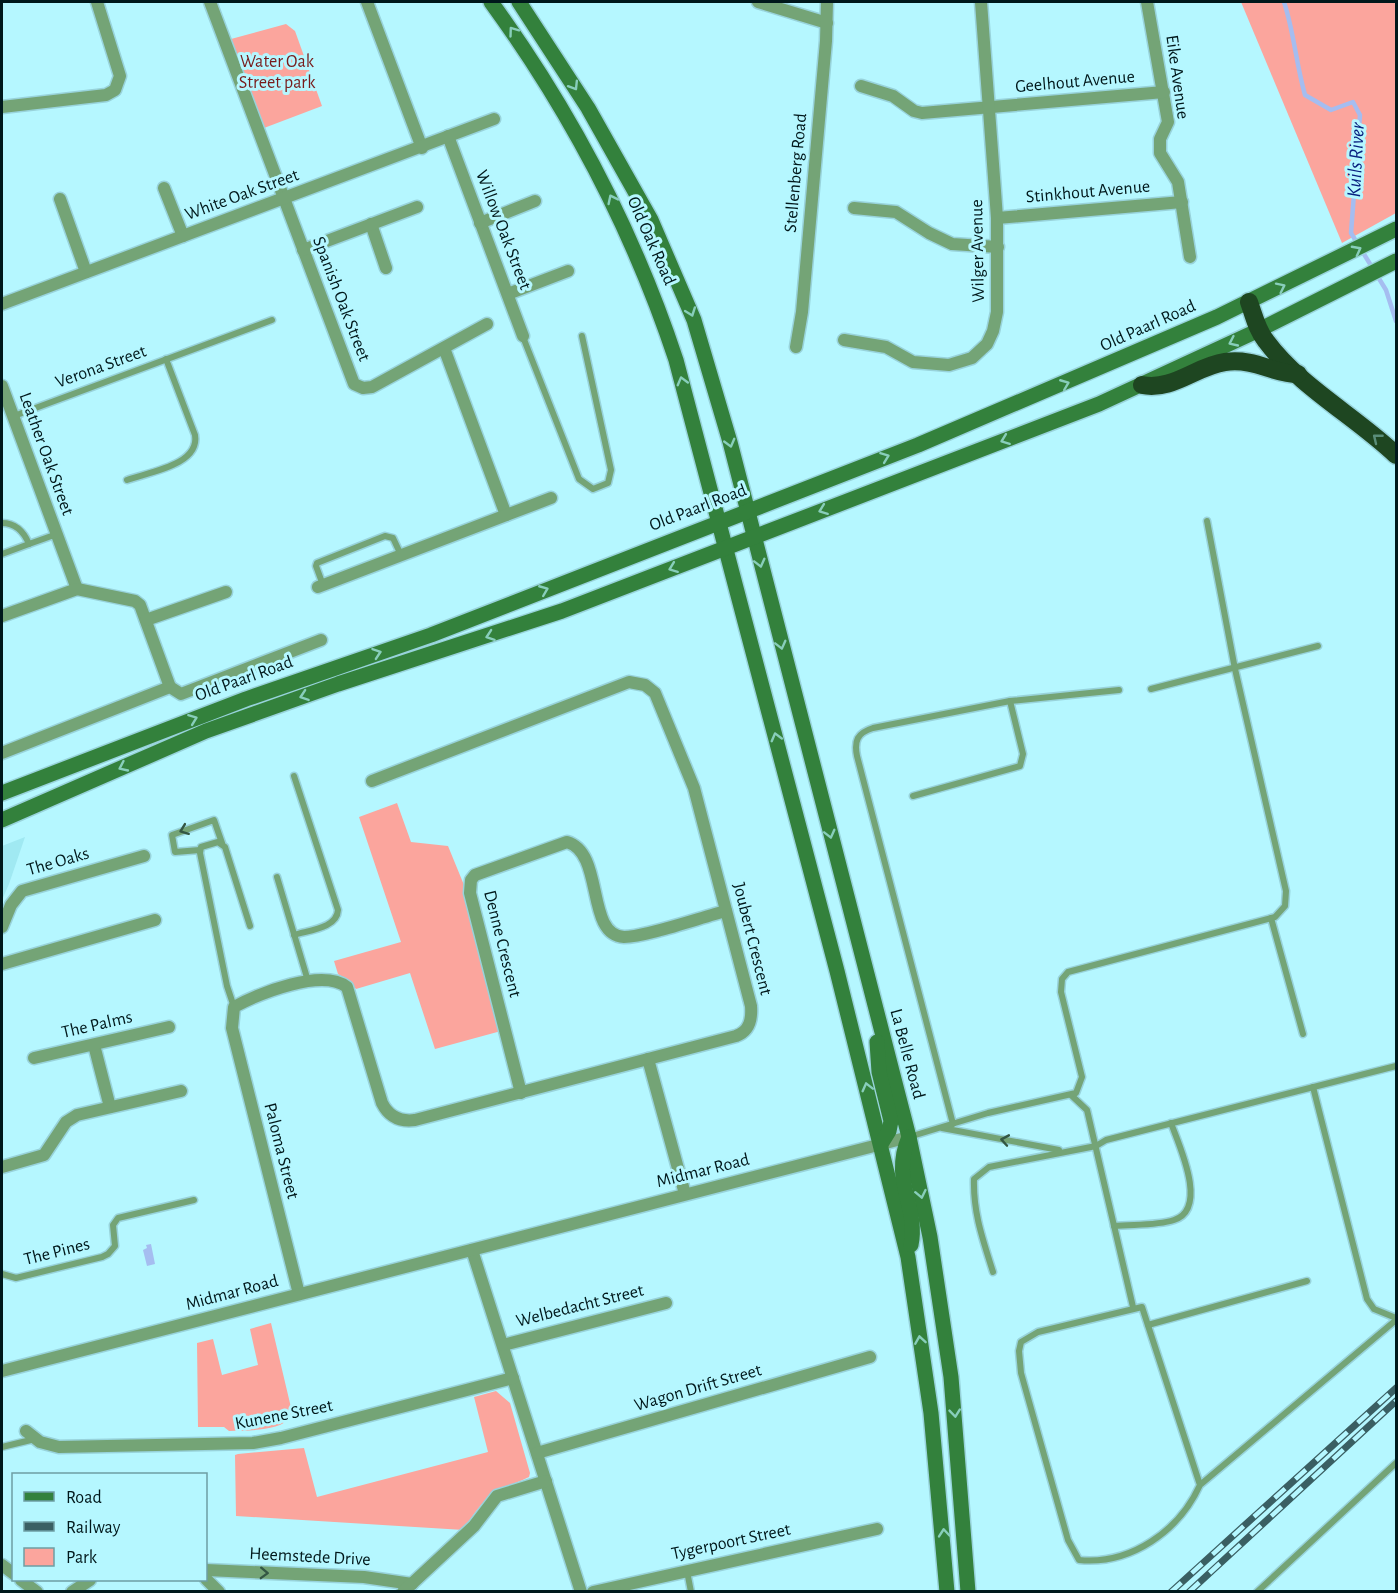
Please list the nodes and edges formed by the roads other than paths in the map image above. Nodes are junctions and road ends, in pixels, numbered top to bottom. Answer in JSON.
{"nodes":[{"id":1,"x":97,"y":2,"type":"edge"},
{"id":2,"x":210,"y":2,"type":"edge"},
{"id":3,"x":367,"y":2,"type":"edge"},
{"id":4,"x":491,"y":2,"type":"edge"},
{"id":5,"x":519,"y":2,"type":"edge"},
{"id":6,"x":758,"y":2,"type":"edge"},
{"id":7,"x":827,"y":2,"type":"edge"},
{"id":8,"x":981,"y":2,"type":"edge"},
{"id":9,"x":1147,"y":2,"type":"edge"},
{"id":10,"x":827,"y":22,"type":"junction"},
{"id":11,"x":861,"y":86,"type":"dead end"},
{"id":12,"x":1164,"y":92,"type":"junction"},
{"id":13,"x":2,"y":106,"type":"edge"},
{"id":14,"x":989,"y":107,"type":"junction"},
{"id":15,"x":494,"y":119,"type":"dead end"},
{"id":16,"x":448,"y":136,"type":"junction"},
{"id":17,"x":422,"y":148,"type":"junction"},
{"id":18,"x":164,"y":188,"type":"dead end"},
{"id":19,"x":60,"y":199,"type":"dead end"},
{"id":20,"x":284,"y":199,"type":"junction"},
{"id":21,"x":535,"y":201,"type":"dead end"},
{"id":22,"x":1182,"y":202,"type":"junction"},
{"id":23,"x":417,"y":207,"type":"dead end"},
{"id":24,"x":854,"y":208,"type":"dead end"},
{"id":25,"x":997,"y":218,"type":"junction"},
{"id":26,"x":480,"y":223,"type":"junction"},
{"id":27,"x":371,"y":224,"type":"junction"},
{"id":28,"x":1396,"y":229,"type":"edge"},
{"id":29,"x":183,"y":236,"type":"junction"},
{"id":30,"x":998,"y":247,"type":"junction"},
{"id":31,"x":303,"y":250,"type":"junction"},
{"id":32,"x":1190,"y":257,"type":"dead end"},
{"id":33,"x":1396,"y":261,"type":"edge"},
{"id":34,"x":386,"y":268,"type":"dead end"},
{"id":35,"x":568,"y":271,"type":"dead end"},
{"id":36,"x":86,"y":272,"type":"junction"},
{"id":37,"x":508,"y":294,"type":"junction"},
{"id":38,"x":1249,"y":302,"type":"junction"},
{"id":39,"x":2,"y":304,"type":"edge"},
{"id":40,"x":272,"y":320,"type":"dead end"},
{"id":41,"x":487,"y":324,"type":"dead end"},
{"id":42,"x":1259,"y":330,"type":"junction"},
{"id":43,"x":523,"y":336,"type":"joint"},
{"id":44,"x":582,"y":336,"type":"dead end"},
{"id":45,"x":844,"y":340,"type":"dead end"},
{"id":46,"x":796,"y":347,"type":"dead end"},
{"id":47,"x":444,"y":348,"type":"junction"},
{"id":48,"x":166,"y":359,"type":"junction"},
{"id":49,"x":1298,"y":374,"type":"junction"},
{"id":50,"x":1142,"y":385,"type":"junction"},
{"id":51,"x":2,"y":386,"type":"edge"},
{"id":52,"x":13,"y":416,"type":"junction"},
{"id":53,"x":1396,"y":455,"type":"edge"},
{"id":54,"x":127,"y":480,"type":"dead end"},
{"id":55,"x":551,"y":498,"type":"dead end"},
{"id":56,"x":747,"y":509,"type":"junction"},
{"id":57,"x":506,"y":515,"type":"junction"},
{"id":58,"x":720,"y":520,"type":"junction"},
{"id":59,"x":2,"y":522,"type":"edge"},
{"id":60,"x":1207,"y":522,"type":"dead end"},
{"id":61,"x":57,"y":534,"type":"junction"},
{"id":62,"x":754,"y":537,"type":"junction"},
{"id":63,"x":29,"y":544,"type":"junction"},
{"id":64,"x":727,"y":547,"type":"junction"},
{"id":65,"x":2,"y":554,"type":"edge"},
{"id":66,"x":401,"y":555,"type":"junction"},
{"id":67,"x":320,"y":586,"type":"joint"},
{"id":68,"x":77,"y":589,"type":"junction"},
{"id":69,"x":225,"y":592,"type":"dead end"},
{"id":70,"x":2,"y":616,"type":"edge"},
{"id":71,"x":146,"y":620,"type":"junction"},
{"id":72,"x":321,"y":640,"type":"dead end"},
{"id":73,"x":1318,"y":646,"type":"dead end"},
{"id":74,"x":1235,"y":669,"type":"junction"},
{"id":75,"x":170,"y":687,"type":"junction"},
{"id":76,"x":1151,"y":689,"type":"dead end"},
{"id":77,"x":1119,"y":690,"type":"dead end"},
{"id":78,"x":1010,"y":701,"type":"junction"},
{"id":79,"x":2,"y":753,"type":"edge"},
{"id":80,"x":294,"y":776,"type":"dead end"},
{"id":81,"x":372,"y":781,"type":"dead end"},
{"id":82,"x":2,"y":793,"type":"edge"},
{"id":83,"x":913,"y":796,"type":"dead end"},
{"id":84,"x":2,"y":820,"type":"edge"},
{"id":85,"x":222,"y":843,"type":"junction"},
{"id":86,"x":200,"y":849,"type":"junction"},
{"id":87,"x":144,"y":856,"type":"dead end"},
{"id":88,"x":277,"y":877,"type":"dead end"},
{"id":89,"x":726,"y":910,"type":"junction"},
{"id":90,"x":1271,"y":918,"type":"junction"},
{"id":91,"x":155,"y":920,"type":"dead end"},
{"id":92,"x":250,"y":926,"type":"dead end"},
{"id":93,"x":2,"y":927,"type":"edge"},
{"id":94,"x":294,"y":935,"type":"junction"},
{"id":95,"x":2,"y":964,"type":"edge"},
{"id":96,"x":308,"y":982,"type":"junction"},
{"id":97,"x":233,"y":1012,"type":"junction"},
{"id":98,"x":878,"y":1018,"type":"junction"},
{"id":99,"x":169,"y":1027,"type":"dead end"},
{"id":100,"x":1303,"y":1034,"type":"dead end"},
{"id":101,"x":94,"y":1045,"type":"junction"},
{"id":102,"x":34,"y":1058,"type":"dead end"},
{"id":103,"x":648,"y":1059,"type":"junction"},
{"id":104,"x":1396,"y":1066,"type":"edge"},
{"id":105,"x":1313,"y":1087,"type":"junction"},
{"id":106,"x":181,"y":1091,"type":"dead end"},
{"id":107,"x":521,"y":1093,"type":"junction"},
{"id":108,"x":1071,"y":1095,"type":"junction"},
{"id":109,"x":110,"y":1107,"type":"junction"},
{"id":110,"x":1171,"y":1123,"type":"junction"},
{"id":111,"x":953,"y":1124,"type":"junction"},
{"id":112,"x":941,"y":1128,"type":"junction"},
{"id":113,"x":909,"y":1137,"type":"junction"},
{"id":114,"x":881,"y":1144,"type":"junction"},
{"id":115,"x":1096,"y":1146,"type":"junction"},
{"id":116,"x":1062,"y":1151,"type":"junction"},
{"id":117,"x":2,"y":1167,"type":"edge"},
{"id":118,"x":685,"y":1194,"type":"junction"},
{"id":119,"x":194,"y":1200,"type":"dead end"},
{"id":120,"x":1114,"y":1226,"type":"junction"},
{"id":121,"x":472,"y":1250,"type":"junction"},
{"id":122,"x":908,"y":1257,"type":"junction"},
{"id":123,"x":993,"y":1272,"type":"dead end"},
{"id":124,"x":2,"y":1274,"type":"edge"},
{"id":125,"x":1307,"y":1281,"type":"dead end"},
{"id":126,"x":299,"y":1294,"type":"junction"},
{"id":127,"x":666,"y":1303,"type":"dead end"},
{"id":128,"x":1133,"y":1307,"type":"junction"},
{"id":129,"x":1396,"y":1319,"type":"edge"},
{"id":130,"x":1148,"y":1325,"type":"junction"},
{"id":131,"x":503,"y":1345,"type":"junction"},
{"id":132,"x":870,"y":1357,"type":"dead end"},
{"id":133,"x":2,"y":1371,"type":"edge"},
{"id":134,"x":513,"y":1378,"type":"junction"},
{"id":135,"x":30,"y":1435,"type":"joint"},
{"id":136,"x":2,"y":1448,"type":"edge"},
{"id":137,"x":537,"y":1453,"type":"junction"},
{"id":138,"x":1396,"y":1463,"type":"edge"},
{"id":139,"x":546,"y":1481,"type":"junction"},
{"id":140,"x":1200,"y":1485,"type":"junction"},
{"id":141,"x":878,"y":1528,"type":"dead end"},
{"id":142,"x":207,"y":1570,"type":"edge"},
{"id":143,"x":687,"y":1571,"type":"junction"},
{"id":144,"x":207,"y":1580,"type":"edge"},
{"id":145,"x":22,"y":1581,"type":"edge"},
{"id":146,"x":88,"y":1581,"type":"edge"},
{"id":147,"x":407,"y":1588,"type":"edge"},
{"id":148,"x":37,"y":1592,"type":"edge"},
{"id":149,"x":72,"y":1592,"type":"edge"},
{"id":150,"x":219,"y":1592,"type":"edge"},
{"id":151,"x":581,"y":1592,"type":"edge"},
{"id":152,"x":593,"y":1592,"type":"edge"},
{"id":153,"x":691,"y":1592,"type":"edge"},
{"id":154,"x":947,"y":1592,"type":"edge"},
{"id":155,"x":968,"y":1592,"type":"edge"},
{"id":156,"x":1257,"y":1592,"type":"edge"}],
"edges":[{"from":1,"to":13,"type":"street"},
{"from":2,"to":20,"type":"street","name":"Spanish Oak Street"},
{"from":3,"to":17,"type":"street"},
{"from":58,"to":4,"type":"main road","name":"Old Oak Road","one_way":true},
{"from":5,"to":56,"type":"main road","name":"Old Oak Road","one_way":true},
{"from":6,"to":10,"type":"street"},
{"from":7,"to":10,"type":"street","name":"Stellenberg Road"},
{"from":8,"to":14,"type":"street","name":"Wilger Avenue"},
{"from":9,"to":12,"type":"street","name":"Eike Avenue"},
{"from":10,"to":46,"type":"street","name":"Stellenberg Road"},
{"from":11,"to":14,"type":"street","name":"Geelhout Avenue"},
{"from":12,"to":14,"type":"street","name":"Geelhout Avenue"},
{"from":12,"to":22,"type":"street","name":"Eike Avenue"},
{"from":14,"to":25,"type":"street","name":"Wilger Avenue"},
{"from":15,"to":16,"type":"street","name":"White Oak Street"},
{"from":16,"to":17,"type":"street","name":"White Oak Street"},
{"from":16,"to":26,"type":"street","name":"Willow Oak Street"},
{"from":17,"to":20,"type":"street","name":"White Oak Street"},
{"from":18,"to":29,"type":"street"},
{"from":19,"to":36,"type":"street"},
{"from":20,"to":29,"type":"street","name":"White Oak Street"},
{"from":20,"to":31,"type":"street","name":"Spanish Oak Street"},
{"from":21,"to":26,"type":"street"},
{"from":22,"to":25,"type":"street","name":"Stinkhout Avenue"},
{"from":22,"to":32,"type":"street","name":"Eike Avenue"},
{"from":23,"to":27,"type":"street"},
{"from":24,"to":30,"type":"street"},
{"from":25,"to":30,"type":"street","name":"Wilger Avenue"},
{"from":26,"to":37,"type":"street","name":"Willow Oak Street"},
{"from":27,"to":31,"type":"street"},
{"from":27,"to":34,"type":"street"},
{"from":38,"to":28,"type":"main road","name":"Old Paarl Road","one_way":true},
{"from":29,"to":36,"type":"street","name":"White Oak Street"},
{"from":30,"to":45,"type":"street","name":"Wilger Avenue"},
{"from":31,"to":47,"type":"street","name":"Spanish Oak Street"},
{"from":33,"to":42,"type":"main road","name":"Old Paarl Road"},
{"from":35,"to":37,"type":"street"},
{"from":36,"to":39,"type":"street","name":"White Oak Street"},
{"from":37,"to":43,"type":"street","name":"Willow Oak Street"},
{"from":38,"to":42,"type":"highway"},
{"from":56,"to":38,"type":"main road","name":"Old Paarl Road","one_way":true},
{"from":40,"to":48,"type":"lane","name":"Verona Street"},
{"from":41,"to":47,"type":"street","name":"Spanish Oak Street"},
{"from":42,"to":49,"type":"highway"},
{"from":42,"to":50,"type":"main road","name":"Old Paarl Road","one_way":true},
{"from":43,"to":44,"type":"lane"},
{"from":47,"to":57,"type":"street"},
{"from":48,"to":52,"type":"lane","name":"Verona Street"},
{"from":48,"to":54,"type":"lane","name":"Verona Street"},
{"from":49,"to":50,"type":"highway"},
{"from":53,"to":49,"type":"highway","one_way":true},
{"from":50,"to":62,"type":"main road","name":"Old Paarl Road","one_way":true},
{"from":51,"to":52,"type":"street","name":"Leather Oak Street"},
{"from":52,"to":61,"type":"street","name":"Leather Oak Street"},
{"from":55,"to":57,"type":"street"},
{"from":56,"to":58,"type":"main road","name":"Old Paarl Road"},
{"from":56,"to":62,"type":"main road","name":"Old Oak Road"},
{"from":57,"to":66,"type":"street"},
{"from":58,"to":64,"type":"main road","name":"Old Oak Road"},
{"from":82,"to":58,"type":"main road","name":"Old Paarl Road","one_way":true},
{"from":59,"to":63,"type":"lane"},
{"from":60,"to":74,"type":"lane"},
{"from":61,"to":63,"type":"lane"},
{"from":61,"to":68,"type":"street","name":"Leather Oak Street"},
{"from":62,"to":64,"type":"main road","name":"Old Paarl Road"},
{"from":62,"to":98,"type":"main road","name":"La Belle Road","one_way":true},
{"from":63,"to":65,"type":"lane"},
{"from":64,"to":84,"type":"main road","name":"Old Paarl Road","one_way":true},
{"from":114,"to":64,"type":"main road","one_way":true},
{"from":66,"to":67,"type":"street"},
{"from":66,"to":67,"type":"lane"},
{"from":68,"to":70,"type":"street"},
{"from":68,"to":71,"type":"street"},
{"from":69,"to":71,"type":"street"},
{"from":71,"to":75,"type":"street"},
{"from":72,"to":75,"type":"street"},
{"from":73,"to":74,"type":"lane"},
{"from":74,"to":76,"type":"lane"},
{"from":74,"to":90,"type":"lane"},
{"from":75,"to":79,"type":"street"},
{"from":77,"to":78,"type":"lane"},
{"from":78,"to":83,"type":"lane"},
{"from":78,"to":111,"type":"lane"},
{"from":80,"to":94,"type":"lane"},
{"from":81,"to":89,"type":"street","name":"Joubert Crescent"},
{"from":85,"to":86,"type":"lane"},
{"from":85,"to":86,"type":"lane","one_way":true},
{"from":85,"to":92,"type":"lane"},
{"from":86,"to":97,"type":"lane"},
{"from":87,"to":93,"type":"street","name":"The Oaks"},
{"from":88,"to":94,"type":"lane"},
{"from":89,"to":103,"type":"street","name":"Joubert Crescent"},
{"from":89,"to":107,"type":"street","name":"Denne Crescent"},
{"from":90,"to":100,"type":"lane"},
{"from":90,"to":108,"type":"lane"},
{"from":91,"to":95,"type":"street"},
{"from":94,"to":96,"type":"lane"},
{"from":96,"to":97,"type":"street"},
{"from":96,"to":107,"type":"street","name":"Joubert Crescent"},
{"from":97,"to":126,"type":"street","name":"Paloma Street"},
{"from":98,"to":113,"type":"main road","name":"La Belle Road"},
{"from":98,"to":114,"type":"main road"},
{"from":99,"to":101,"type":"street","name":"The Palms"},
{"from":101,"to":102,"type":"street","name":"The Palms"},
{"from":101,"to":109,"type":"street"},
{"from":103,"to":107,"type":"street","name":"Joubert Crescent"},
{"from":103,"to":118,"type":"street"},
{"from":104,"to":105,"type":"lane"},
{"from":105,"to":110,"type":"lane"},
{"from":105,"to":129,"type":"lane"},
{"from":106,"to":109,"type":"street"},
{"from":108,"to":111,"type":"lane"},
{"from":108,"to":115,"type":"lane"},
{"from":109,"to":117,"type":"street"},
{"from":110,"to":115,"type":"lane"},
{"from":110,"to":120,"type":"lane"},
{"from":111,"to":112,"type":"lane"},
{"from":112,"to":113,"type":"lane"},
{"from":116,"to":112,"type":"lane","one_way":true},
{"from":113,"to":114,"type":"street","name":"Midmar Road"},
{"from":113,"to":122,"type":"main road"},
{"from":113,"to":155,"type":"main road","name":"La Belle Road","one_way":true},
{"from":114,"to":118,"type":"street","name":"Midmar Road"},
{"from":114,"to":122,"type":"main road"},
{"from":115,"to":116,"type":"lane"},
{"from":115,"to":120,"type":"lane"},
{"from":116,"to":123,"type":"lane"},
{"from":118,"to":121,"type":"street","name":"Midmar Road"},
{"from":119,"to":124,"type":"lane","name":"The Pines"},
{"from":120,"to":128,"type":"lane"},
{"from":121,"to":126,"type":"street","name":"Midmar Road"},
{"from":121,"to":131,"type":"street"},
{"from":154,"to":122,"type":"main road","one_way":true},
{"from":125,"to":130,"type":"lane"},
{"from":126,"to":133,"type":"street","name":"Midmar Road"},
{"from":127,"to":131,"type":"street","name":"Welbedacht Street"},
{"from":128,"to":130,"type":"lane"},
{"from":128,"to":140,"type":"lane"},
{"from":129,"to":140,"type":"lane"},
{"from":130,"to":140,"type":"lane"},
{"from":131,"to":134,"type":"street"},
{"from":132,"to":137,"type":"street","name":"Wagon Drift Street"},
{"from":134,"to":135,"type":"street","name":"Kunene Street"},
{"from":134,"to":137,"type":"street"},
{"from":135,"to":136,"type":"lane"},
{"from":137,"to":139,"type":"street"},
{"from":138,"to":156,"type":"lane"},
{"from":139,"to":147,"type":"street","name":"Heemstede Drive"},
{"from":139,"to":151,"type":"street"},
{"from":141,"to":143,"type":"street","name":"Tygerpoort Street"},
{"from":142,"to":147,"type":"street","name":"Heemstede Drive","one_way":true},
{"from":143,"to":152,"type":"street","name":"Tygerpoort Street"},
{"from":143,"to":153,"type":"lane"},
{"from":144,"to":150,"type":"street"},
{"from":145,"to":148,"type":"street"},
{"from":146,"to":149,"type":"street"}]}
